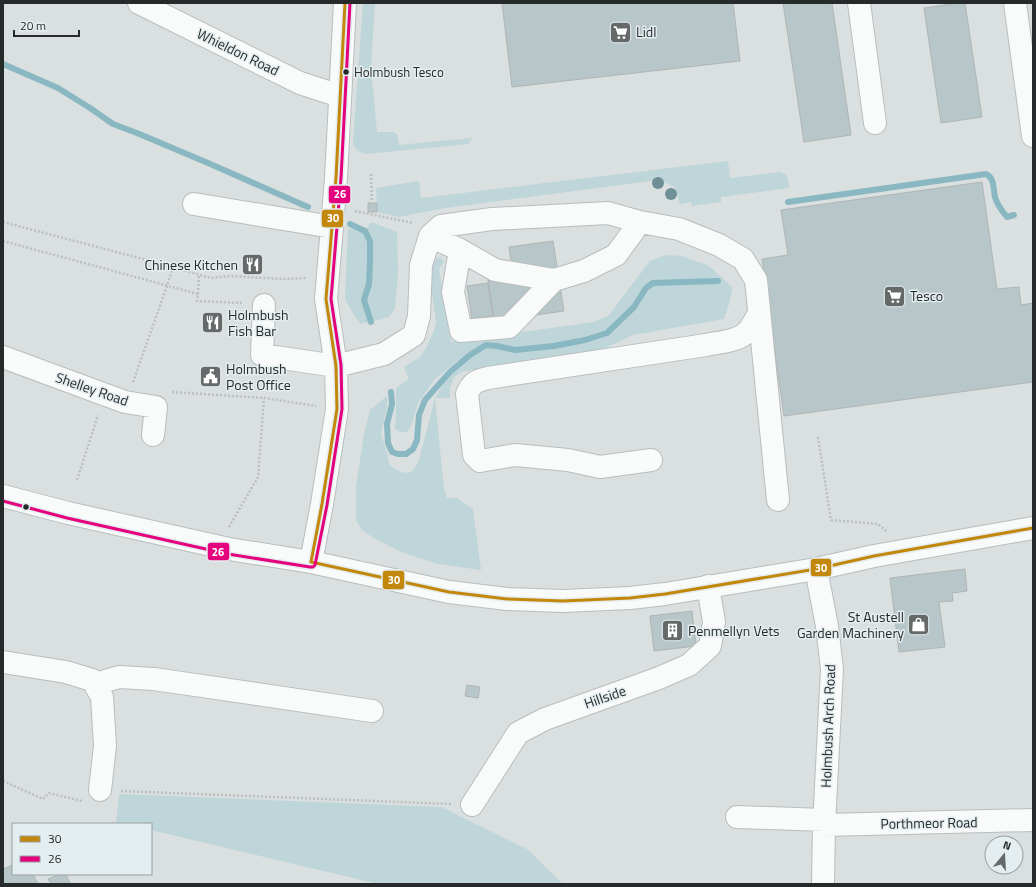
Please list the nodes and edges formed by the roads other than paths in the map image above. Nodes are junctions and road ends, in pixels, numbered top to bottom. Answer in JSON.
{"nodes":[{"id":1,"x":139,"y":3,"type":"edge"},
{"id":2,"x":345,"y":3,"type":"edge"},
{"id":3,"x":859,"y":3,"type":"edge"},
{"id":4,"x":1015,"y":3,"type":"edge"},
{"id":5,"x":340,"y":96,"type":"junction"},
{"id":6,"x":875,"y":123,"type":"dead end"},
{"id":7,"x":1033,"y":136,"type":"edge"},
{"id":8,"x":194,"y":204,"type":"dead end"},
{"id":9,"x":333,"y":217,"type":"junction"},
{"id":10,"x":640,"y":222,"type":"junction"},
{"id":11,"x":434,"y":232,"type":"junction"},
{"id":12,"x":460,"y":250,"type":"junction"},
{"id":13,"x":554,"y":280,"type":"junction"},
{"id":14,"x":264,"y":305,"type":"road end"},
{"id":15,"x":759,"y":313,"type":"junction"},
{"id":16,"x":3,"y":357,"type":"edge"},
{"id":17,"x":336,"y":366,"type":"junction"},
{"id":18,"x":153,"y":435,"type":"dead end"},
{"id":19,"x":652,"y":460,"type":"dead end"},
{"id":20,"x":3,"y":496,"type":"edge"},
{"id":21,"x":778,"y":500,"type":"dead end"},
{"id":22,"x":1033,"y":528,"type":"edge"},
{"id":23,"x":311,"y":562,"type":"junction"},
{"id":24,"x":816,"y":568,"type":"junction"},
{"id":25,"x":708,"y":586,"type":"junction"},
{"id":26,"x":3,"y":662,"type":"edge"},
{"id":27,"x":94,"y":684,"type":"junction"},
{"id":28,"x":372,"y":712,"type":"dead end"},
{"id":29,"x":100,"y":790,"type":"road end"},
{"id":30,"x":472,"y":805,"type":"road end"},
{"id":31,"x":737,"y":817,"type":"dead end"},
{"id":32,"x":1033,"y":820,"type":"edge"},
{"id":33,"x":824,"y":822,"type":"junction"},
{"id":34,"x":823,"y":884,"type":"edge"}],
"edges":[{"from":1,"to":5,"type":"main road","name":"Whieldon Road"},
{"from":2,"to":5,"type":"main road"},
{"from":3,"to":6,"type":"main road"},
{"from":4,"to":7,"type":"main road"},
{"from":5,"to":9,"type":"main road"},
{"from":8,"to":9,"type":"main road"},
{"from":9,"to":17,"type":"main road"},
{"from":10,"to":11,"type":"main road"},
{"from":10,"to":13,"type":"main road"},
{"from":10,"to":15,"type":"main road"},
{"from":11,"to":12,"type":"main road"},
{"from":11,"to":17,"type":"main road"},
{"from":12,"to":13,"type":"main road"},
{"from":12,"to":13,"type":"main road"},
{"from":14,"to":17,"type":"main road"},
{"from":15,"to":19,"type":"main road"},
{"from":15,"to":21,"type":"main road"},
{"from":16,"to":18,"type":"main road","name":"Shelley Road"},
{"from":17,"to":23,"type":"main road"},
{"from":20,"to":23,"type":"main road"},
{"from":22,"to":24,"type":"main road"},
{"from":23,"to":25,"type":"main road"},
{"from":24,"to":25,"type":"main road"},
{"from":24,"to":33,"type":"main road","name":"Holmbush Arch Road"},
{"from":25,"to":30,"type":"main road","name":"Hillside"},
{"from":26,"to":27,"type":"main road"},
{"from":27,"to":28,"type":"main road"},
{"from":27,"to":29,"type":"main road"},
{"from":31,"to":33,"type":"main road","name":"Porthmeor Road"},
{"from":32,"to":33,"type":"main road","name":"Porthmeor Road"},
{"from":33,"to":34,"type":"main road","name":"Holmbush Arch Road"}]}
